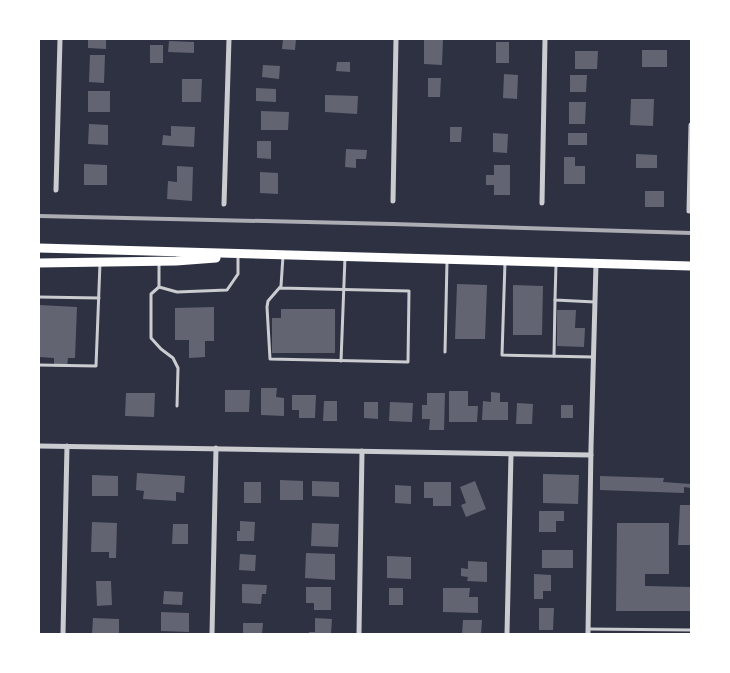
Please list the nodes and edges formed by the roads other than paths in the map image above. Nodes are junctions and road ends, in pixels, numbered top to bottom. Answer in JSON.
{"nodes":[{"id":1,"x":60,"y":39,"type":"edge"},
{"id":2,"x":229,"y":39,"type":"edge"},
{"id":3,"x":396,"y":39,"type":"edge"},
{"id":4,"x":545,"y":39,"type":"edge"},
{"id":5,"x":691,"y":125,"type":"edge"},
{"id":6,"x":56,"y":190,"type":"dead end"},
{"id":7,"x":393,"y":201,"type":"dead end"},
{"id":8,"x":542,"y":203,"type":"dead end"},
{"id":9,"x":224,"y":204,"type":"dead end"},
{"id":10,"x":689,"y":211,"type":"dead end"},
{"id":11,"x":39,"y":248,"type":"edge"},
{"id":12,"x":266,"y":255,"type":"junction"},
{"id":13,"x":283,"y":255,"type":"junction"},
{"id":14,"x":238,"y":256,"type":"junction"},
{"id":15,"x":345,"y":257,"type":"junction"},
{"id":16,"x":447,"y":260,"type":"junction"},
{"id":17,"x":160,"y":261,"type":"junction"},
{"id":18,"x":100,"y":262,"type":"junction"},
{"id":19,"x":505,"y":262,"type":"junction"},
{"id":20,"x":39,"y":263,"type":"edge"},
{"id":21,"x":556,"y":263,"type":"junction"},
{"id":22,"x":596,"y":264,"type":"junction"},
{"id":23,"x":691,"y":266,"type":"edge"},
{"id":24,"x":159,"y":287,"type":"junction"},
{"id":25,"x":280,"y":288,"type":"junction"},
{"id":26,"x":344,"y":290,"type":"junction"},
{"id":27,"x":39,"y":297,"type":"edge"},
{"id":28,"x":99,"y":298,"type":"junction"},
{"id":29,"x":555,"y":300,"type":"junction"},
{"id":30,"x":595,"y":302,"type":"junction"},
{"id":31,"x":445,"y":352,"type":"dead end"},
{"id":32,"x":554,"y":356,"type":"junction"},
{"id":33,"x":594,"y":358,"type":"junction"},
{"id":34,"x":341,"y":361,"type":"junction"},
{"id":35,"x":39,"y":365,"type":"edge"},
{"id":36,"x":177,"y":406,"type":"dead end"},
{"id":37,"x":39,"y":446,"type":"edge"},
{"id":38,"x":67,"y":446,"type":"junction"},
{"id":39,"x":216,"y":448,"type":"junction"},
{"id":40,"x":362,"y":451,"type":"junction"},
{"id":41,"x":511,"y":454,"type":"junction"},
{"id":42,"x":591,"y":454,"type":"junction"},
{"id":43,"x":691,"y":630,"type":"edge"},
{"id":44,"x":588,"y":632,"type":"edge"},
{"id":45,"x":63,"y":634,"type":"edge"},
{"id":46,"x":212,"y":634,"type":"edge"},
{"id":47,"x":359,"y":634,"type":"edge"},
{"id":48,"x":507,"y":634,"type":"edge"}],
"edges":[{"from":1,"to":6,"type":"street"},
{"from":2,"to":9,"type":"street"},
{"from":3,"to":7,"type":"street"},
{"from":4,"to":8,"type":"street"},
{"from":5,"to":10,"type":"street"},
{"from":11,"to":12,"type":"main road"},
{"from":12,"to":13,"type":"main road"},
{"from":12,"to":14,"type":"main road"},
{"from":13,"to":15,"type":"main road"},
{"from":13,"to":25,"type":"lane"},
{"from":14,"to":17,"type":"main road"},
{"from":14,"to":24,"type":"lane"},
{"from":15,"to":16,"type":"main road"},
{"from":15,"to":26,"type":"lane"},
{"from":16,"to":19,"type":"main road"},
{"from":16,"to":31,"type":"lane"},
{"from":17,"to":18,"type":"main road"},
{"from":17,"to":24,"type":"lane"},
{"from":18,"to":20,"type":"main road"},
{"from":18,"to":28,"type":"lane"},
{"from":19,"to":21,"type":"main road"},
{"from":19,"to":32,"type":"lane"},
{"from":21,"to":22,"type":"main road"},
{"from":21,"to":29,"type":"lane"},
{"from":22,"to":23,"type":"main road"},
{"from":22,"to":30,"type":"street"},
{"from":24,"to":36,"type":"lane"},
{"from":25,"to":26,"type":"lane"},
{"from":25,"to":34,"type":"lane"},
{"from":26,"to":34,"type":"lane"},
{"from":26,"to":34,"type":"lane"},
{"from":27,"to":28,"type":"lane"},
{"from":28,"to":35,"type":"lane"},
{"from":29,"to":30,"type":"lane"},
{"from":29,"to":32,"type":"lane"},
{"from":30,"to":33,"type":"street"},
{"from":32,"to":33,"type":"lane"},
{"from":33,"to":42,"type":"street"},
{"from":37,"to":38,"type":"street"},
{"from":38,"to":39,"type":"street"},
{"from":38,"to":45,"type":"street"},
{"from":39,"to":40,"type":"street"},
{"from":39,"to":46,"type":"street"},
{"from":40,"to":41,"type":"street"},
{"from":40,"to":47,"type":"street"},
{"from":41,"to":42,"type":"street"},
{"from":41,"to":48,"type":"street"},
{"from":42,"to":44,"type":"street"},
{"from":43,"to":44,"type":"lane"}]}
